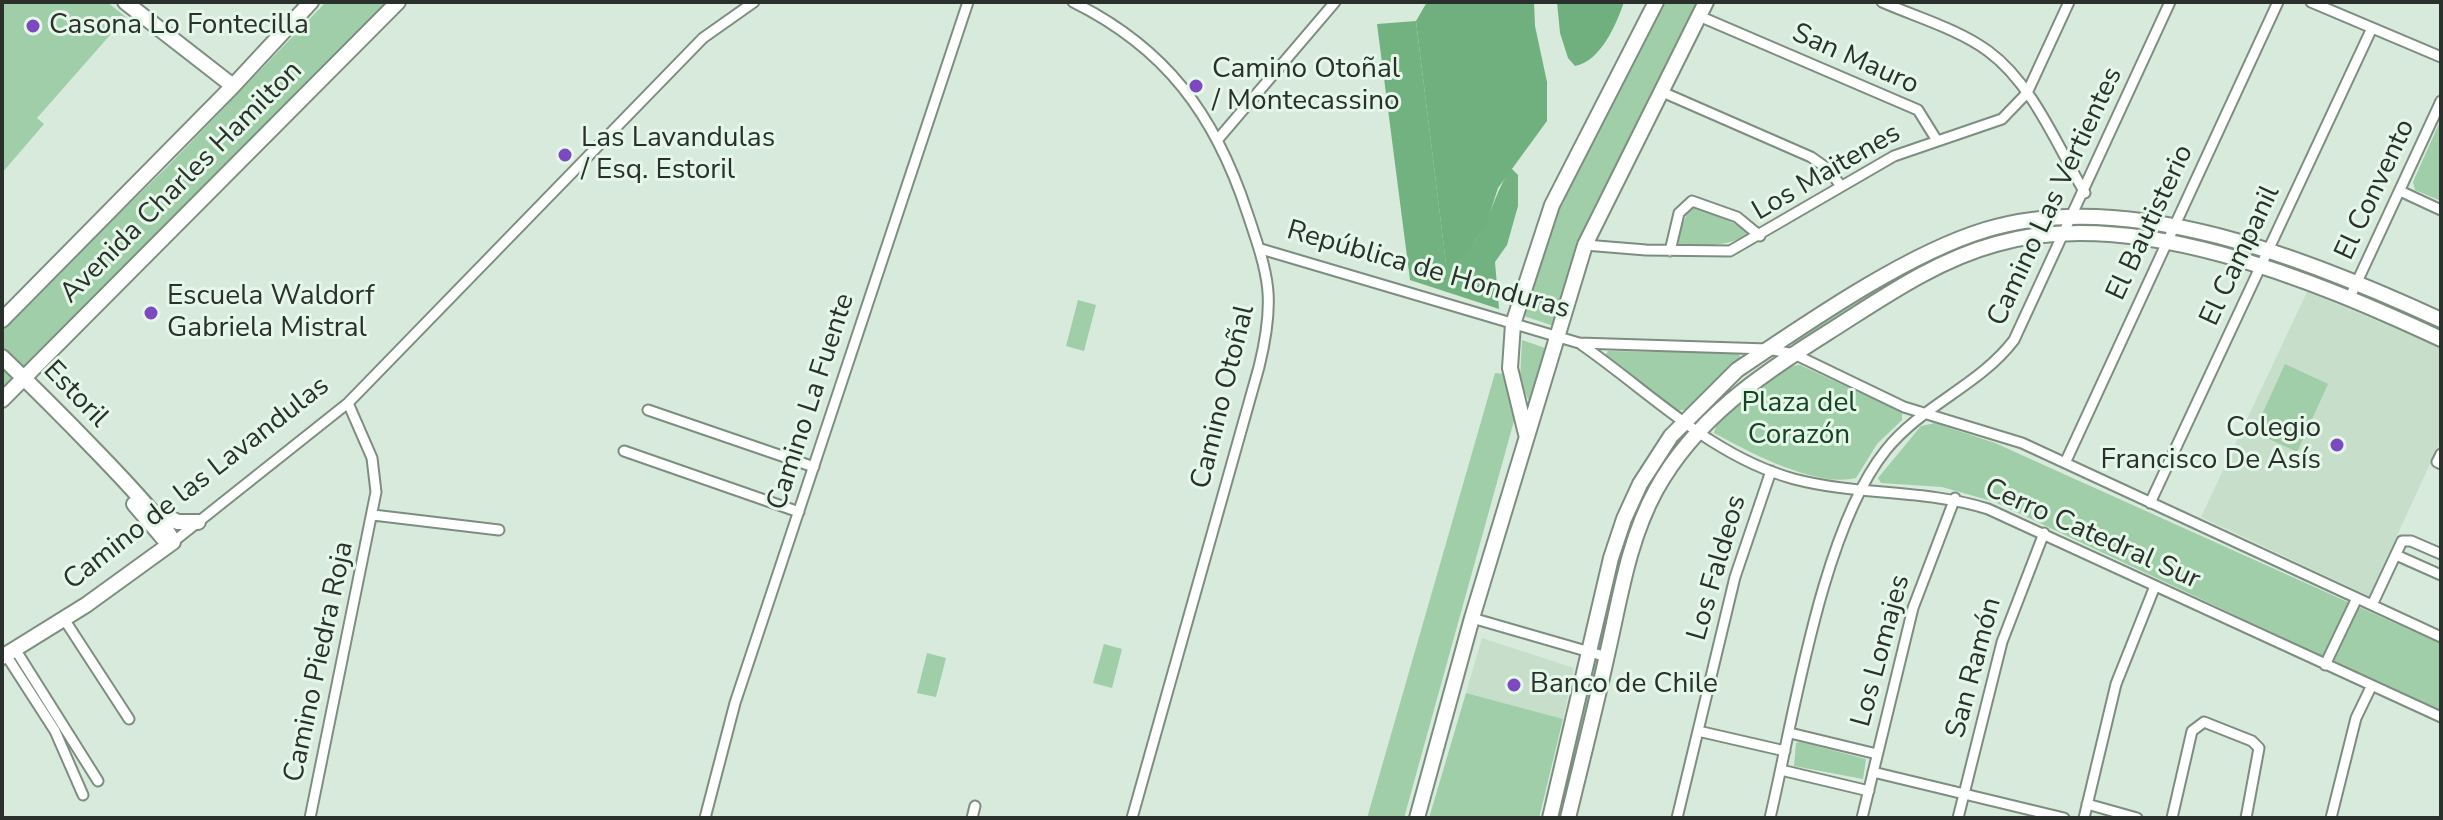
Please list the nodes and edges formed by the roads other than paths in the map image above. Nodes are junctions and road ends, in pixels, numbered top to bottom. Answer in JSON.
{"nodes":[{"id":1,"x":125,"y":2,"type":"edge"},
{"id":2,"x":311,"y":2,"type":"edge"},
{"id":3,"x":398,"y":2,"type":"edge"},
{"id":4,"x":754,"y":2,"type":"edge"},
{"id":5,"x":968,"y":2,"type":"edge"},
{"id":6,"x":1073,"y":2,"type":"edge"},
{"id":7,"x":1335,"y":2,"type":"edge"},
{"id":8,"x":1656,"y":2,"type":"edge"},
{"id":9,"x":1706,"y":2,"type":"edge"},
{"id":10,"x":1882,"y":2,"type":"edge"},
{"id":11,"x":2069,"y":2,"type":"edge"},
{"id":12,"x":2170,"y":2,"type":"edge"},
{"id":13,"x":2278,"y":2,"type":"edge"},
{"id":14,"x":2311,"y":2,"type":"edge"},
{"id":15,"x":1699,"y":16,"type":"junction"},
{"id":16,"x":2372,"y":28,"type":"junction"},
{"id":17,"x":2441,"y":57,"type":"edge"},
{"id":18,"x":233,"y":86,"type":"junction"},
{"id":19,"x":1660,"y":91,"type":"junction"},
{"id":20,"x":2027,"y":93,"type":"junction"},
{"id":21,"x":2441,"y":101,"type":"edge"},
{"id":22,"x":1219,"y":138,"type":"junction"},
{"id":23,"x":1936,"y":139,"type":"junction"},
{"id":24,"x":1841,"y":186,"type":"junction"},
{"id":25,"x":2400,"y":191,"type":"junction"},
{"id":26,"x":2085,"y":193,"type":"junction"},
{"id":27,"x":2441,"y":210,"type":"edge"},
{"id":28,"x":2074,"y":215,"type":"junction"},
{"id":29,"x":2174,"y":227,"type":"junction"},
{"id":30,"x":2067,"y":232,"type":"junction"},
{"id":31,"x":1760,"y":236,"type":"junction"},
{"id":32,"x":2167,"y":242,"type":"junction"},
{"id":33,"x":1585,"y":245,"type":"junction"},
{"id":34,"x":1261,"y":249,"type":"junction"},
{"id":35,"x":1670,"y":251,"type":"junction"},
{"id":36,"x":2268,"y":251,"type":"junction"},
{"id":37,"x":2260,"y":267,"type":"junction"},
{"id":38,"x":1902,"y":268,"type":"junction"},
{"id":39,"x":1910,"y":282,"type":"junction"},
{"id":40,"x":2357,"y":282,"type":"junction"},
{"id":41,"x":2350,"y":297,"type":"junction"},
{"id":42,"x":2,"y":320,"type":"edge"},
{"id":43,"x":2441,"y":320,"type":"edge"},
{"id":44,"x":1513,"y":324,"type":"junction"},
{"id":45,"x":1558,"y":336,"type":"junction"},
{"id":46,"x":2441,"y":339,"type":"edge"},
{"id":47,"x":1579,"y":343,"type":"junction"},
{"id":48,"x":1768,"y":349,"type":"junction"},
{"id":49,"x":1794,"y":354,"type":"junction"},
{"id":50,"x":2,"y":357,"type":"edge"},
{"id":51,"x":24,"y":378,"type":"junction"},
{"id":52,"x":2,"y":400,"type":"edge"},
{"id":53,"x":348,"y":403,"type":"junction"},
{"id":54,"x":648,"y":410,"type":"dead end"},
{"id":55,"x":1924,"y":414,"type":"junction"},
{"id":56,"x":1684,"y":421,"type":"junction"},
{"id":57,"x":1697,"y":433,"type":"junction"},
{"id":58,"x":1526,"y":438,"type":"junction"},
{"id":59,"x":624,"y":451,"type":"dead end"},
{"id":60,"x":2441,"y":454,"type":"edge"},
{"id":61,"x":2065,"y":463,"type":"junction"},
{"id":62,"x":2441,"y":464,"type":"edge"},
{"id":63,"x":814,"y":467,"type":"junction"},
{"id":64,"x":110,"y":469,"type":"junction"},
{"id":65,"x":1771,"y":471,"type":"junction"},
{"id":66,"x":1860,"y":491,"type":"junction"},
{"id":67,"x":1955,"y":498,"type":"junction"},
{"id":68,"x":129,"y":499,"type":"junction"},
{"id":69,"x":1632,"y":501,"type":"junction"},
{"id":70,"x":2150,"y":503,"type":"junction"},
{"id":71,"x":146,"y":505,"type":"junction"},
{"id":72,"x":1647,"y":508,"type":"junction"},
{"id":73,"x":799,"y":512,"type":"junction"},
{"id":74,"x":373,"y":515,"type":"junction"},
{"id":75,"x":198,"y":522,"type":"junction"},
{"id":76,"x":499,"y":530,"type":"dead end"},
{"id":77,"x":2044,"y":533,"type":"junction"},
{"id":78,"x":173,"y":542,"type":"junction"},
{"id":79,"x":2441,"y":554,"type":"edge"},
{"id":80,"x":2396,"y":555,"type":"junction"},
{"id":81,"x":150,"y":559,"type":"junction"},
{"id":82,"x":2441,"y":575,"type":"edge"},
{"id":83,"x":2155,"y":586,"type":"junction"},
{"id":84,"x":2357,"y":598,"type":"junction"},
{"id":85,"x":2372,"y":605,"type":"junction"},
{"id":86,"x":1472,"y":618,"type":"junction"},
{"id":87,"x":64,"y":619,"type":"junction"},
{"id":88,"x":2441,"y":637,"type":"edge"},
{"id":89,"x":1590,"y":652,"type":"junction"},
{"id":90,"x":8,"y":654,"type":"edge"},
{"id":91,"x":1607,"y":657,"type":"junction"},
{"id":92,"x":2325,"y":665,"type":"junction"},
{"id":93,"x":2371,"y":687,"type":"junction"},
{"id":94,"x":2441,"y":717,"type":"edge"},
{"id":95,"x":129,"y":719,"type":"dead end"},
{"id":96,"x":1698,"y":731,"type":"junction"},
{"id":97,"x":1790,"y":733,"type":"junction"},
{"id":98,"x":1785,"y":751,"type":"junction"},
{"id":99,"x":1877,"y":754,"type":"junction"},
{"id":100,"x":1781,"y":770,"type":"junction"},
{"id":101,"x":1873,"y":772,"type":"junction"},
{"id":102,"x":98,"y":781,"type":"dead end"},
{"id":103,"x":1557,"y":790,"type":"junction"},
{"id":104,"x":1869,"y":791,"type":"junction"},
{"id":105,"x":1964,"y":794,"type":"junction"},
{"id":106,"x":83,"y":795,"type":"dead end"},
{"id":107,"x":1574,"y":795,"type":"junction"},
{"id":108,"x":2087,"y":804,"type":"junction"},
{"id":109,"x":975,"y":806,"type":"dead end"},
{"id":110,"x":310,"y":818,"type":"edge"},
{"id":111,"x":705,"y":818,"type":"edge"},
{"id":112,"x":972,"y":818,"type":"edge"},
{"id":113,"x":1132,"y":818,"type":"edge"},
{"id":114,"x":1417,"y":818,"type":"edge"},
{"id":115,"x":1550,"y":818,"type":"edge"},
{"id":116,"x":1568,"y":818,"type":"edge"},
{"id":117,"x":1677,"y":818,"type":"edge"},
{"id":118,"x":1770,"y":818,"type":"edge"},
{"id":119,"x":1862,"y":818,"type":"edge"},
{"id":120,"x":1958,"y":818,"type":"edge"},
{"id":121,"x":2064,"y":818,"type":"edge"},
{"id":122,"x":2084,"y":818,"type":"edge"},
{"id":123,"x":2137,"y":818,"type":"edge"},
{"id":124,"x":2172,"y":818,"type":"edge"},
{"id":125,"x":2246,"y":818,"type":"edge"},
{"id":126,"x":2331,"y":818,"type":"edge"}],
"edges":[{"from":1,"to":18,"type":"street"},
{"from":2,"to":18,"type":"street","name":"Avenida Charles Hamilton"},
{"from":3,"to":51,"type":"street","name":"Avenida Charles Hamilton"},
{"from":4,"to":53,"type":"street","name":"Camino de las Lavandulas"},
{"from":5,"to":63,"type":"street","name":"Camino La Fuente"},
{"from":6,"to":22,"type":"street","name":"Camino Otoñal"},
{"from":7,"to":22,"type":"street"},
{"from":8,"to":44,"type":"street"},
{"from":9,"to":15,"type":"street"},
{"from":10,"to":20,"type":"street"},
{"from":11,"to":20,"type":"street","name":"Los Maitenes"},
{"from":12,"to":26,"type":"street","name":"Camino Las Vertientes"},
{"from":13,"to":29,"type":"street","name":"El Bautisterio"},
{"from":14,"to":16,"type":"street"},
{"from":15,"to":19,"type":"street"},
{"from":15,"to":23,"type":"street","name":"San Mauro"},
{"from":16,"to":17,"type":"street"},
{"from":16,"to":36,"type":"street","name":"El Campanil"},
{"from":18,"to":42,"type":"street","name":"Avenida Charles Hamilton"},
{"from":19,"to":24,"type":"street"},
{"from":19,"to":33,"type":"street"},
{"from":20,"to":23,"type":"street","name":"Los Maitenes"},
{"from":20,"to":26,"type":"street"},
{"from":21,"to":25,"type":"street","name":"El Convento"},
{"from":22,"to":34,"type":"street","name":"Camino Otoñal"},
{"from":23,"to":24,"type":"street","name":"Los Maitenes"},
{"from":24,"to":31,"type":"street","name":"Los Maitenes"},
{"from":25,"to":27,"type":"street"},
{"from":25,"to":40,"type":"street","name":"El Convento"},
{"from":26,"to":28,"type":"street","name":"Camino Las Vertientes"},
{"from":28,"to":29,"type":"street"},
{"from":28,"to":30,"type":"street","name":"Camino Las Vertientes"},
{"from":28,"to":38,"type":"street"},
{"from":29,"to":32,"type":"street","name":"El Bautisterio"},
{"from":29,"to":36,"type":"street"},
{"from":30,"to":32,"type":"street"},
{"from":30,"to":39,"type":"street"},
{"from":30,"to":55,"type":"street","name":"Camino Las Vertientes"},
{"from":31,"to":35,"type":"street","name":"Los Maitenes"},
{"from":31,"to":35,"type":"street"},
{"from":32,"to":37,"type":"street"},
{"from":32,"to":61,"type":"street","name":"El Bautisterio"},
{"from":33,"to":35,"type":"street","name":"Los Maitenes"},
{"from":33,"to":45,"type":"street"},
{"from":34,"to":44,"type":"street","name":"República de Honduras"},
{"from":34,"to":113,"type":"street","name":"Camino Otoñal"},
{"from":36,"to":37,"type":"street","name":"El Campanil"},
{"from":36,"to":40,"type":"street"},
{"from":37,"to":41,"type":"street"},
{"from":37,"to":70,"type":"street","name":"El Campanil"},
{"from":38,"to":39,"type":"street"},
{"from":38,"to":48,"type":"street"},
{"from":39,"to":49,"type":"street"},
{"from":40,"to":41,"type":"street","name":"El Convento"},
{"from":40,"to":43,"type":"street"},
{"from":41,"to":46,"type":"street"},
{"from":44,"to":45,"type":"street","name":"República de Honduras"},
{"from":44,"to":58,"type":"street"},
{"from":45,"to":47,"type":"street","name":"República de Honduras"},
{"from":45,"to":58,"type":"street"},
{"from":47,"to":48,"type":"street","name":"República de Honduras"},
{"from":47,"to":56,"type":"street","name":"República de Honduras"},
{"from":48,"to":49,"type":"street","name":"República de Honduras"},
{"from":48,"to":56,"type":"street"},
{"from":49,"to":55,"type":"street","name":"República de Honduras"},
{"from":49,"to":57,"type":"street"},
{"from":50,"to":51,"type":"street","name":"Estoril"},
{"from":51,"to":52,"type":"street","name":"Avenida Charles Hamilton"},
{"from":51,"to":64,"type":"street","name":"Estoril"},
{"from":53,"to":74,"type":"street","name":"Camino Piedra Roja"},
{"from":53,"to":75,"type":"street","name":"Camino de las Lavandulas"},
{"from":54,"to":63,"type":"street"},
{"from":55,"to":61,"type":"street","name":"República de Honduras"},
{"from":55,"to":66,"type":"street","name":"Camino Las Vertientes"},
{"from":56,"to":57,"type":"street","name":"República de Honduras"},
{"from":56,"to":69,"type":"street"},
{"from":57,"to":65,"type":"street","name":"Cerro Catedral Sur"},
{"from":57,"to":72,"type":"street"},
{"from":58,"to":86,"type":"street"},
{"from":59,"to":73,"type":"street"},
{"from":60,"to":62,"type":"street"},
{"from":61,"to":70,"type":"street","name":"República de Honduras"},
{"from":63,"to":73,"type":"street","name":"Camino La Fuente"},
{"from":64,"to":68,"type":"street","name":"Estoril"},
{"from":64,"to":71,"type":"street","name":"Estoril"},
{"from":65,"to":66,"type":"street","name":"Cerro Catedral Sur"},
{"from":65,"to":96,"type":"street","name":"Los Faldeos"},
{"from":66,"to":67,"type":"street","name":"Cerro Catedral Sur"},
{"from":66,"to":97,"type":"street","name":"Camino Las Vertientes"},
{"from":67,"to":77,"type":"street","name":"Cerro Catedral Sur"},
{"from":67,"to":99,"type":"street","name":"Los Lomajes"},
{"from":68,"to":78,"type":"street","name":"Estoril"},
{"from":68,"to":81,"type":"street"},
{"from":69,"to":72,"type":"street"},
{"from":69,"to":89,"type":"street"},
{"from":70,"to":84,"type":"street","name":"República de Honduras"},
{"from":71,"to":75,"type":"street"},
{"from":71,"to":78,"type":"street","name":"Estoril"},
{"from":72,"to":91,"type":"street"},
{"from":73,"to":111,"type":"street","name":"Camino La Fuente"},
{"from":74,"to":76,"type":"street","name":"Camino Piedra Roja"},
{"from":74,"to":110,"type":"street","name":"Camino Piedra Roja"},
{"from":75,"to":78,"type":"street","name":"Camino de las Lavandulas"},
{"from":77,"to":83,"type":"street","name":"Cerro Catedral Sur"},
{"from":77,"to":105,"type":"street","name":"San Ramón"},
{"from":78,"to":81,"type":"street","name":"Camino de las Lavandulas"},
{"from":79,"to":80,"type":"street"},
{"from":80,"to":82,"type":"street"},
{"from":80,"to":85,"type":"street"},
{"from":81,"to":87,"type":"street","name":"Camino de las Lavandulas"},
{"from":83,"to":92,"type":"street","name":"Cerro Catedral Sur"},
{"from":83,"to":108,"type":"street"},
{"from":84,"to":85,"type":"street","name":"República de Honduras"},
{"from":84,"to":92,"type":"street"},
{"from":85,"to":88,"type":"street","name":"República de Honduras"},
{"from":86,"to":89,"type":"street"},
{"from":86,"to":114,"type":"street"},
{"from":87,"to":90,"type":"street","name":"Camino de las Lavandulas"},
{"from":87,"to":95,"type":"street"},
{"from":89,"to":91,"type":"street"},
{"from":89,"to":103,"type":"street"},
{"from":90,"to":102,"type":"street"},
{"from":90,"to":106,"type":"street"},
{"from":91,"to":107,"type":"street"},
{"from":92,"to":93,"type":"street","name":"Cerro Catedral Sur"},
{"from":93,"to":94,"type":"street","name":"Cerro Catedral Sur"},
{"from":93,"to":126,"type":"street"},
{"from":96,"to":98,"type":"street"},
{"from":96,"to":117,"type":"street","name":"Los Faldeos"},
{"from":97,"to":98,"type":"street","name":"Camino Las Vertientes"},
{"from":97,"to":99,"type":"street"},
{"from":98,"to":100,"type":"street","name":"Camino Las Vertientes"},
{"from":99,"to":101,"type":"street","name":"Los Lomajes"},
{"from":100,"to":104,"type":"street"},
{"from":100,"to":118,"type":"street","name":"Camino Las Vertientes"},
{"from":101,"to":104,"type":"street","name":"Los Lomajes"},
{"from":101,"to":105,"type":"street"},
{"from":103,"to":107,"type":"street"},
{"from":103,"to":115,"type":"street"},
{"from":104,"to":119,"type":"street","name":"Los Lomajes"},
{"from":105,"to":120,"type":"street","name":"San Ramón"},
{"from":105,"to":121,"type":"street"},
{"from":107,"to":116,"type":"street"},
{"from":108,"to":122,"type":"street"},
{"from":108,"to":123,"type":"street"},
{"from":109,"to":112,"type":"street"},
{"from":124,"to":125,"type":"street"}]}
